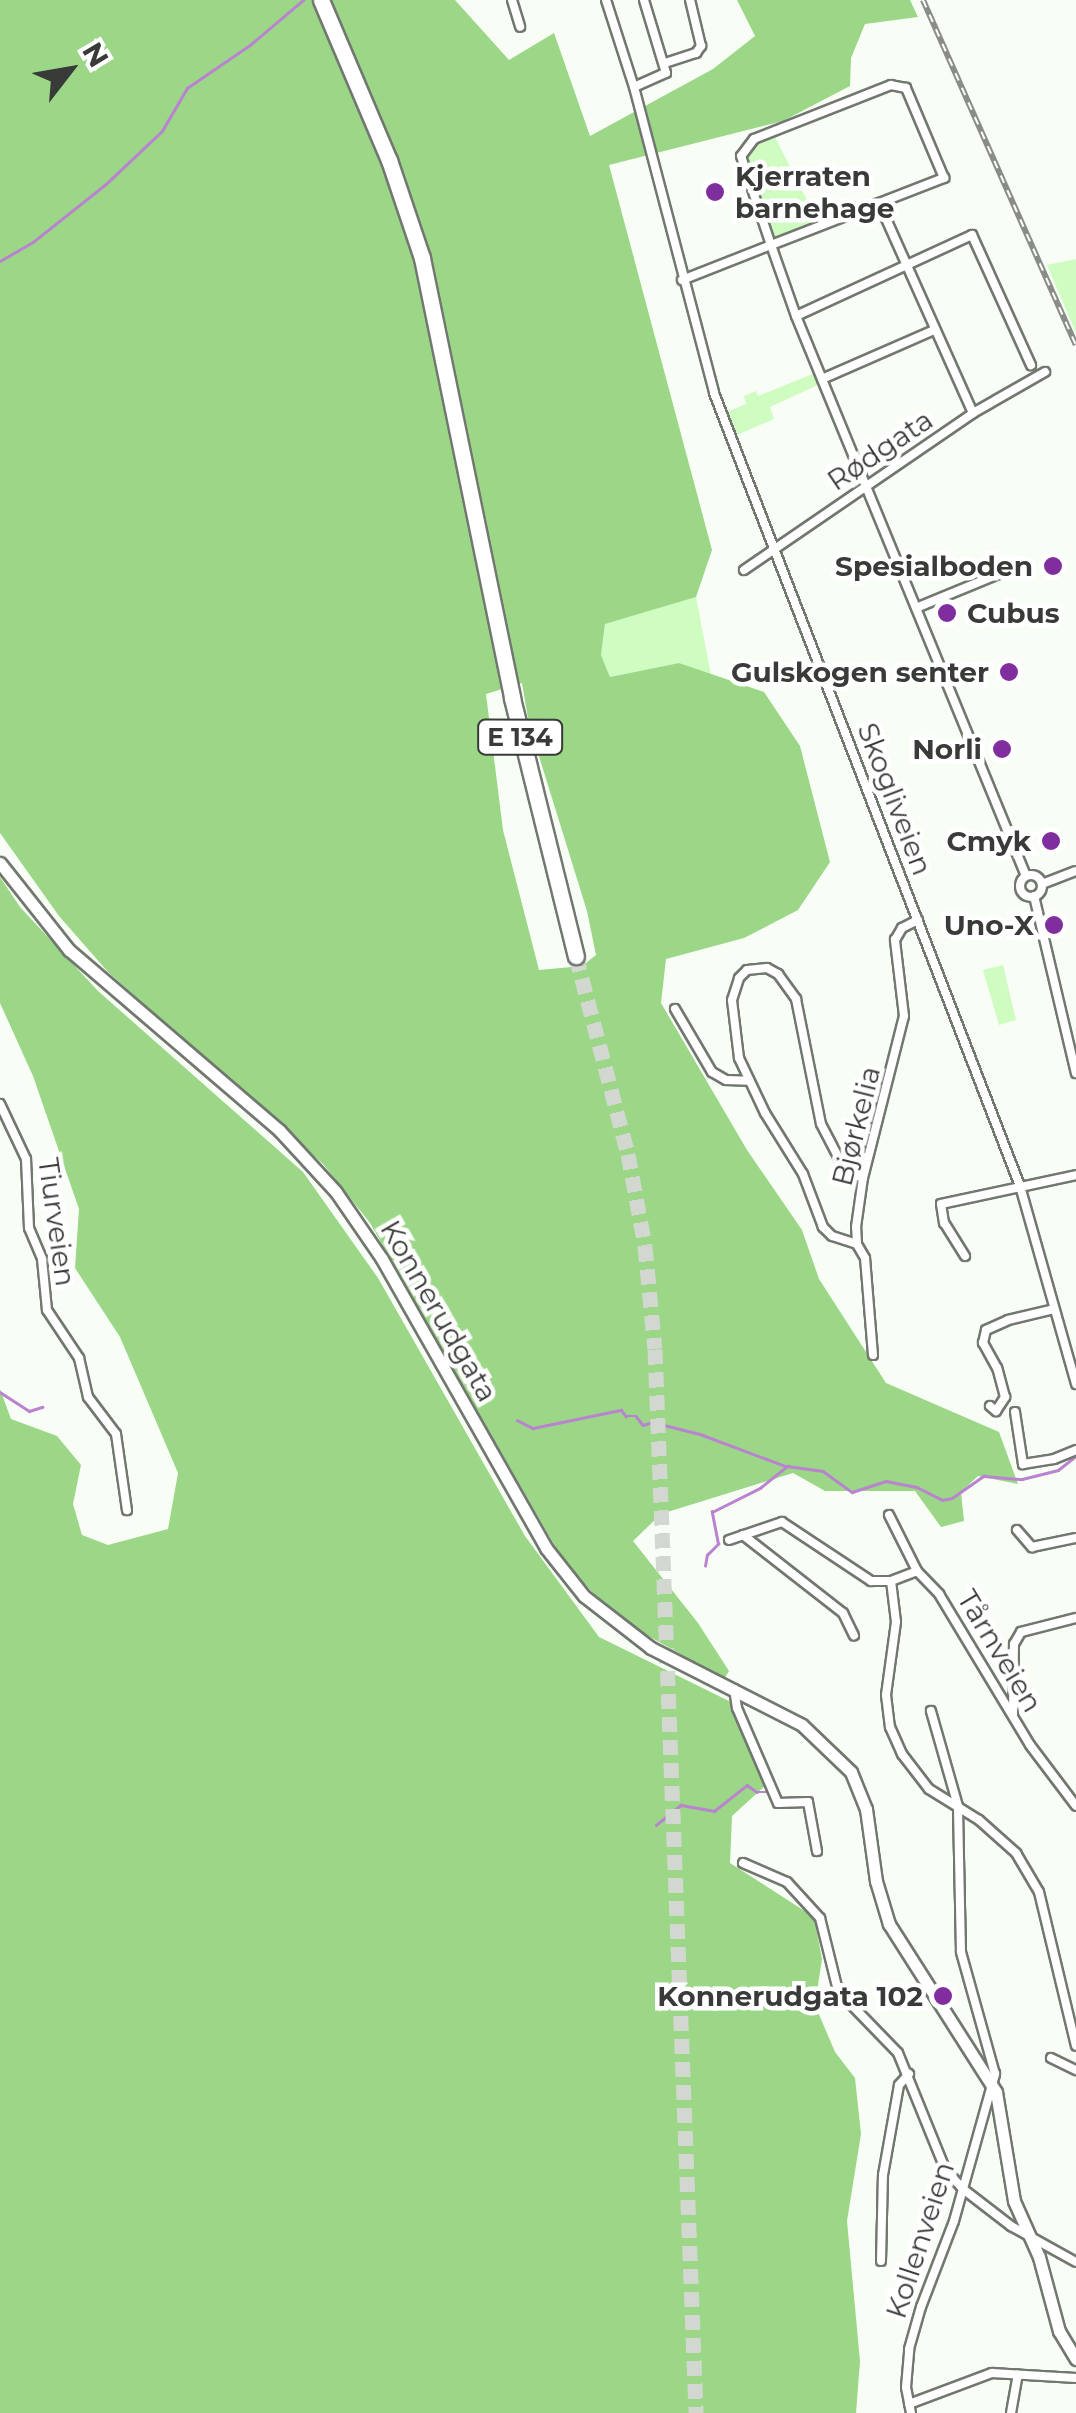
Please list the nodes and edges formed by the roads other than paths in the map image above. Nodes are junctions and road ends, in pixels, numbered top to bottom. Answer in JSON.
{"nodes":[{"id":1,"x":324,"y":0,"type":"edge"},
{"id":2,"x":512,"y":0,"type":"edge"},
{"id":3,"x":606,"y":0,"type":"edge"},
{"id":4,"x":644,"y":0,"type":"edge"},
{"id":5,"x":690,"y":0,"type":"edge"},
{"id":6,"x":520,"y":28,"type":"dead end"},
{"id":7,"x":665,"y":63,"type":"junction"},
{"id":8,"x":634,"y":87,"type":"junction"},
{"id":9,"x":879,"y":203,"type":"junction"},
{"id":10,"x":770,"y":246,"type":"junction"},
{"id":11,"x":905,"y":265,"type":"junction"},
{"id":12,"x":682,"y":280,"type":"junction"},
{"id":13,"x":796,"y":316,"type":"junction"},
{"id":14,"x":934,"y":330,"type":"junction"},
{"id":15,"x":1031,"y":365,"type":"dead end"},
{"id":16,"x":1045,"y":372,"type":"dead end"},
{"id":17,"x":822,"y":380,"type":"junction"},
{"id":18,"x":973,"y":413,"type":"junction"},
{"id":19,"x":866,"y":487,"type":"junction"},
{"id":20,"x":774,"y":550,"type":"junction"},
{"id":21,"x":1025,"y":562,"type":"dead end"},
{"id":22,"x":744,"y":570,"type":"dead end"},
{"id":23,"x":916,"y":608,"type":"junction"},
{"id":24,"x":0,"y":850,"type":"edge"},
{"id":25,"x":0,"y":864,"type":"edge"},
{"id":26,"x":1076,"y":871,"type":"edge"},
{"id":27,"x":1026,"y":876,"type":"junction"},
{"id":28,"x":1042,"y":884,"type":"junction"},
{"id":29,"x":1034,"y":896,"type":"junction"},
{"id":30,"x":918,"y":920,"type":"junction"},
{"id":31,"x":576,"y":956,"type":"tunnel mouth"},
{"id":32,"x":84,"y":961,"type":"junction"},
{"id":33,"x":675,"y":1009,"type":"dead end"},
{"id":34,"x":1076,"y":1072,"type":"edge"},
{"id":35,"x":750,"y":1081,"type":"junction"},
{"id":36,"x":0,"y":1104,"type":"edge"},
{"id":37,"x":1076,"y":1176,"type":"edge"},
{"id":38,"x":863,"y":1178,"type":"junction"},
{"id":39,"x":1020,"y":1186,"type":"junction"},
{"id":40,"x":857,"y":1244,"type":"junction"},
{"id":41,"x":965,"y":1256,"type":"dead end"},
{"id":42,"x":1054,"y":1309,"type":"junction"},
{"id":43,"x":873,"y":1355,"type":"dead end"},
{"id":44,"x":1076,"y":1384,"type":"edge"},
{"id":45,"x":990,"y":1406,"type":"dead end"},
{"id":46,"x":1015,"y":1412,"type":"dead end"},
{"id":47,"x":1076,"y":1450,"type":"edge"},
{"id":48,"x":127,"y":1510,"type":"dead end"},
{"id":49,"x":889,"y":1515,"type":"dead end"},
{"id":50,"x":1016,"y":1530,"type":"dead end"},
{"id":51,"x":743,"y":1535,"type":"junction"},
{"id":52,"x":1076,"y":1538,"type":"edge"},
{"id":53,"x":728,"y":1540,"type":"dead end"},
{"id":54,"x":917,"y":1571,"type":"junction"},
{"id":55,"x":890,"y":1581,"type":"junction"},
{"id":56,"x":1076,"y":1618,"type":"edge"},
{"id":57,"x":854,"y":1636,"type":"dead end"},
{"id":58,"x":734,"y":1689,"type":"junction"},
{"id":59,"x":931,"y":1711,"type":"dead end"},
{"id":60,"x":1012,"y":1717,"type":"junction"},
{"id":61,"x":958,"y":1806,"type":"junction"},
{"id":62,"x":1076,"y":1806,"type":"edge"},
{"id":63,"x":818,"y":1851,"type":"dead end"},
{"id":64,"x":743,"y":1864,"type":"dead end"},
{"id":65,"x":1076,"y":2046,"type":"edge"},
{"id":66,"x":1051,"y":2058,"type":"dead end"},
{"id":67,"x":1076,"y":2070,"type":"edge"},
{"id":68,"x":909,"y":2074,"type":"junction"},
{"id":69,"x":992,"y":2084,"type":"junction"},
{"id":70,"x":963,"y":2189,"type":"junction"},
{"id":71,"x":1038,"y":2241,"type":"junction"},
{"id":72,"x":881,"y":2261,"type":"dead end"},
{"id":73,"x":1076,"y":2262,"type":"edge"},
{"id":74,"x":1076,"y":2360,"type":"edge"},
{"id":75,"x":1018,"y":2375,"type":"junction"},
{"id":76,"x":1076,"y":2378,"type":"edge"},
{"id":77,"x":910,"y":2408,"type":"edge"},
{"id":78,"x":1011,"y":2413,"type":"edge"}],
"edges":[{"from":1,"to":31,"type":"highway","number":"E 134"},
{"from":2,"to":6,"type":"street"},
{"from":3,"to":8,"type":"street","name":"Skogliveien"},
{"from":4,"to":7,"type":"street"},
{"from":5,"to":7,"type":"street"},
{"from":7,"to":8,"type":"street"},
{"from":8,"to":12,"type":"street","name":"Skogliveien"},
{"from":9,"to":10,"type":"street"},
{"from":9,"to":10,"type":"street"},
{"from":9,"to":11,"type":"street"},
{"from":10,"to":12,"type":"street"},
{"from":10,"to":13,"type":"street"},
{"from":11,"to":13,"type":"street"},
{"from":11,"to":14,"type":"street"},
{"from":11,"to":15,"type":"street"},
{"from":12,"to":20,"type":"street","name":"Skogliveien"},
{"from":13,"to":17,"type":"street"},
{"from":14,"to":17,"type":"street"},
{"from":14,"to":18,"type":"street"},
{"from":16,"to":18,"type":"street","name":"Rødgata"},
{"from":17,"to":19,"type":"street"},
{"from":18,"to":19,"type":"street","name":"Rødgata"},
{"from":19,"to":20,"type":"street","name":"Rødgata"},
{"from":19,"to":23,"type":"street"},
{"from":20,"to":22,"type":"street","name":"Rødgata"},
{"from":20,"to":30,"type":"street","name":"Skogliveien"},
{"from":21,"to":23,"type":"street"},
{"from":23,"to":27,"type":"street"},
{"from":24,"to":32,"type":"main road","name":"Konnerudgata"},
{"from":25,"to":32,"type":"main road","name":"Konnerudgata"},
{"from":26,"to":28,"type":"street"},
{"from":27,"to":28,"type":"street"},
{"from":27,"to":29,"type":"street"},
{"from":28,"to":29,"type":"street"},
{"from":29,"to":34,"type":"street"},
{"from":30,"to":38,"type":"street","name":"Bjørkelia"},
{"from":30,"to":39,"type":"street","name":"Skogliveien"},
{"from":32,"to":58,"type":"main road","name":"Konnerudgata"},
{"from":33,"to":35,"type":"street"},
{"from":35,"to":38,"type":"street"},
{"from":35,"to":40,"type":"street"},
{"from":36,"to":48,"type":"street","name":"Tiurveien"},
{"from":37,"to":39,"type":"street"},
{"from":38,"to":40,"type":"street","name":"Bjørkelia"},
{"from":39,"to":41,"type":"street"},
{"from":39,"to":42,"type":"street","name":"Skogliveien"},
{"from":40,"to":43,"type":"street","name":"Bjørkelia"},
{"from":42,"to":44,"type":"street","name":"Skogliveien"},
{"from":42,"to":45,"type":"street"},
{"from":46,"to":47,"type":"street"},
{"from":49,"to":54,"type":"street","name":"Tårnveien"},
{"from":50,"to":52,"type":"street"},
{"from":51,"to":53,"type":"street"},
{"from":51,"to":55,"type":"street"},
{"from":51,"to":57,"type":"street"},
{"from":54,"to":55,"type":"street"},
{"from":54,"to":60,"type":"street","name":"Tårnveien"},
{"from":55,"to":61,"type":"street"},
{"from":56,"to":60,"type":"street"},
{"from":58,"to":63,"type":"street"},
{"from":58,"to":69,"type":"main road","name":"Konnerudgata"},
{"from":59,"to":61,"type":"street","name":"Konnerudgata"},
{"from":60,"to":62,"type":"street","name":"Tårnveien"},
{"from":61,"to":65,"type":"street"},
{"from":61,"to":69,"type":"street","name":"Konnerudgata"},
{"from":64,"to":68,"type":"street"},
{"from":66,"to":67,"type":"street"},
{"from":68,"to":70,"type":"street"},
{"from":68,"to":72,"type":"street"},
{"from":69,"to":70,"type":"street","name":"Kollenveien"},
{"from":69,"to":71,"type":"main road","name":"Konnerudgata"},
{"from":70,"to":71,"type":"street"},
{"from":70,"to":77,"type":"street","name":"Kollenveien"},
{"from":71,"to":73,"type":"street"},
{"from":71,"to":74,"type":"main road","name":"Konnerudgata"},
{"from":75,"to":76,"type":"street"},
{"from":75,"to":77,"type":"street"},
{"from":75,"to":78,"type":"street"}]}
